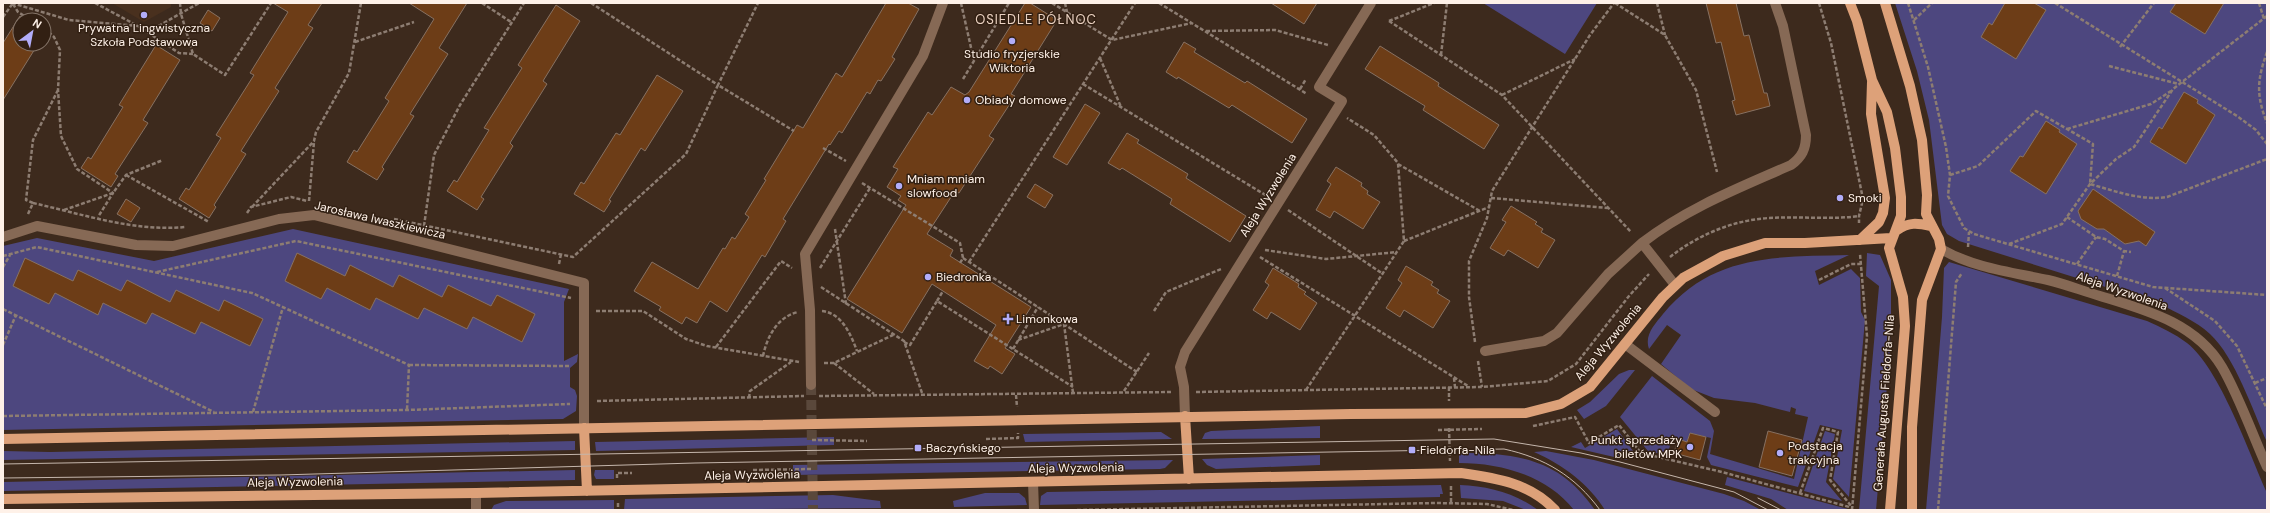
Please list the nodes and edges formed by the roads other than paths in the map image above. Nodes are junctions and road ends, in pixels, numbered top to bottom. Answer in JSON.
{"nodes":[{"id":1,"x":943,"y":3,"type":"edge"},
{"id":2,"x":1371,"y":3,"type":"edge"},
{"id":3,"x":1775,"y":3,"type":"edge"},
{"id":4,"x":1850,"y":3,"type":"edge"},
{"id":5,"x":1885,"y":3,"type":"edge"},
{"id":6,"x":1872,"y":80,"type":"junction"},
{"id":7,"x":1931,"y":226,"type":"junction"},
{"id":8,"x":1894,"y":234,"type":"junction"},
{"id":9,"x":3,"y":237,"type":"edge"},
{"id":10,"x":1860,"y":240,"type":"junction"},
{"id":11,"x":1642,"y":243,"type":"junction"},
{"id":12,"x":1941,"y":249,"type":"junction"},
{"id":13,"x":1675,"y":285,"type":"junction"},
{"id":14,"x":1625,"y":344,"type":"junction"},
{"id":15,"x":1480,"y":352,"type":"road end"},
{"id":16,"x":811,"y":386,"type":"tunnel mouth"},
{"id":17,"x":1715,"y":412,"type":"dead end"},
{"id":18,"x":1185,"y":416,"type":"junction"},
{"id":19,"x":584,"y":428,"type":"junction"},
{"id":20,"x":3,"y":439,"type":"edge"},
{"id":21,"x":2267,"y":467,"type":"edge"},
{"id":22,"x":1189,"y":479,"type":"junction"},
{"id":23,"x":1033,"y":482,"type":"junction"},
{"id":24,"x":587,"y":491,"type":"junction"},
{"id":25,"x":476,"y":493,"type":"junction"},
{"id":26,"x":3,"y":500,"type":"edge"},
{"id":27,"x":476,"y":510,"type":"edge"},
{"id":28,"x":1034,"y":510,"type":"edge"},
{"id":29,"x":1555,"y":510,"type":"edge"},
{"id":30,"x":1890,"y":510,"type":"edge"},
{"id":31,"x":1912,"y":510,"type":"edge"}],
"edges":[{"from":1,"to":16,"type":"street"},
{"from":2,"to":18,"type":"street","name":"Aleja Wyzwolenia"},
{"from":3,"to":11,"type":"street"},
{"from":4,"to":6,"type":"main road","name":"Generała Augusta Fieldorfa-Nila"},
{"from":5,"to":7,"type":"main road"},
{"from":6,"to":8,"type":"main road","name":"Generała Augusta Fieldorfa-Nila"},
{"from":6,"to":10,"type":"main road"},
{"from":7,"to":8,"type":"main road"},
{"from":7,"to":12,"type":"main road"},
{"from":8,"to":10,"type":"main road","name":"Aleja Wyzwolenia"},
{"from":8,"to":30,"type":"main road","name":"Generała Augusta Fieldorfa-Nila"},
{"from":9,"to":19,"type":"street","name":"Jarosława Iwaszkiewicza"},
{"from":10,"to":13,"type":"main road","name":"Aleja Wyzwolenia"},
{"from":11,"to":13,"type":"street"},
{"from":11,"to":15,"type":"street"},
{"from":12,"to":21,"type":"street","name":"Aleja Wyzwolenia"},
{"from":12,"to":31,"type":"main road"},
{"from":13,"to":14,"type":"main road","name":"Aleja Wyzwolenia"},
{"from":14,"to":17,"type":"street"},
{"from":14,"to":18,"type":"main road","name":"Aleja Wyzwolenia"},
{"from":18,"to":19,"type":"main road","name":"Aleja Wyzwolenia"},
{"from":18,"to":22,"type":"main road"},
{"from":19,"to":20,"type":"main road","name":"Aleja Wyzwolenia"},
{"from":19,"to":24,"type":"main road"},
{"from":22,"to":23,"type":"main road","name":"Aleja Wyzwolenia"},
{"from":22,"to":29,"type":"main road","name":"Aleja Wyzwolenia"},
{"from":23,"to":24,"type":"main road","name":"Aleja Wyzwolenia"},
{"from":23,"to":28,"type":"street"},
{"from":24,"to":25,"type":"main road","name":"Aleja Wyzwolenia"},
{"from":25,"to":26,"type":"main road","name":"Aleja Wyzwolenia"},
{"from":25,"to":27,"type":"street"}]}
